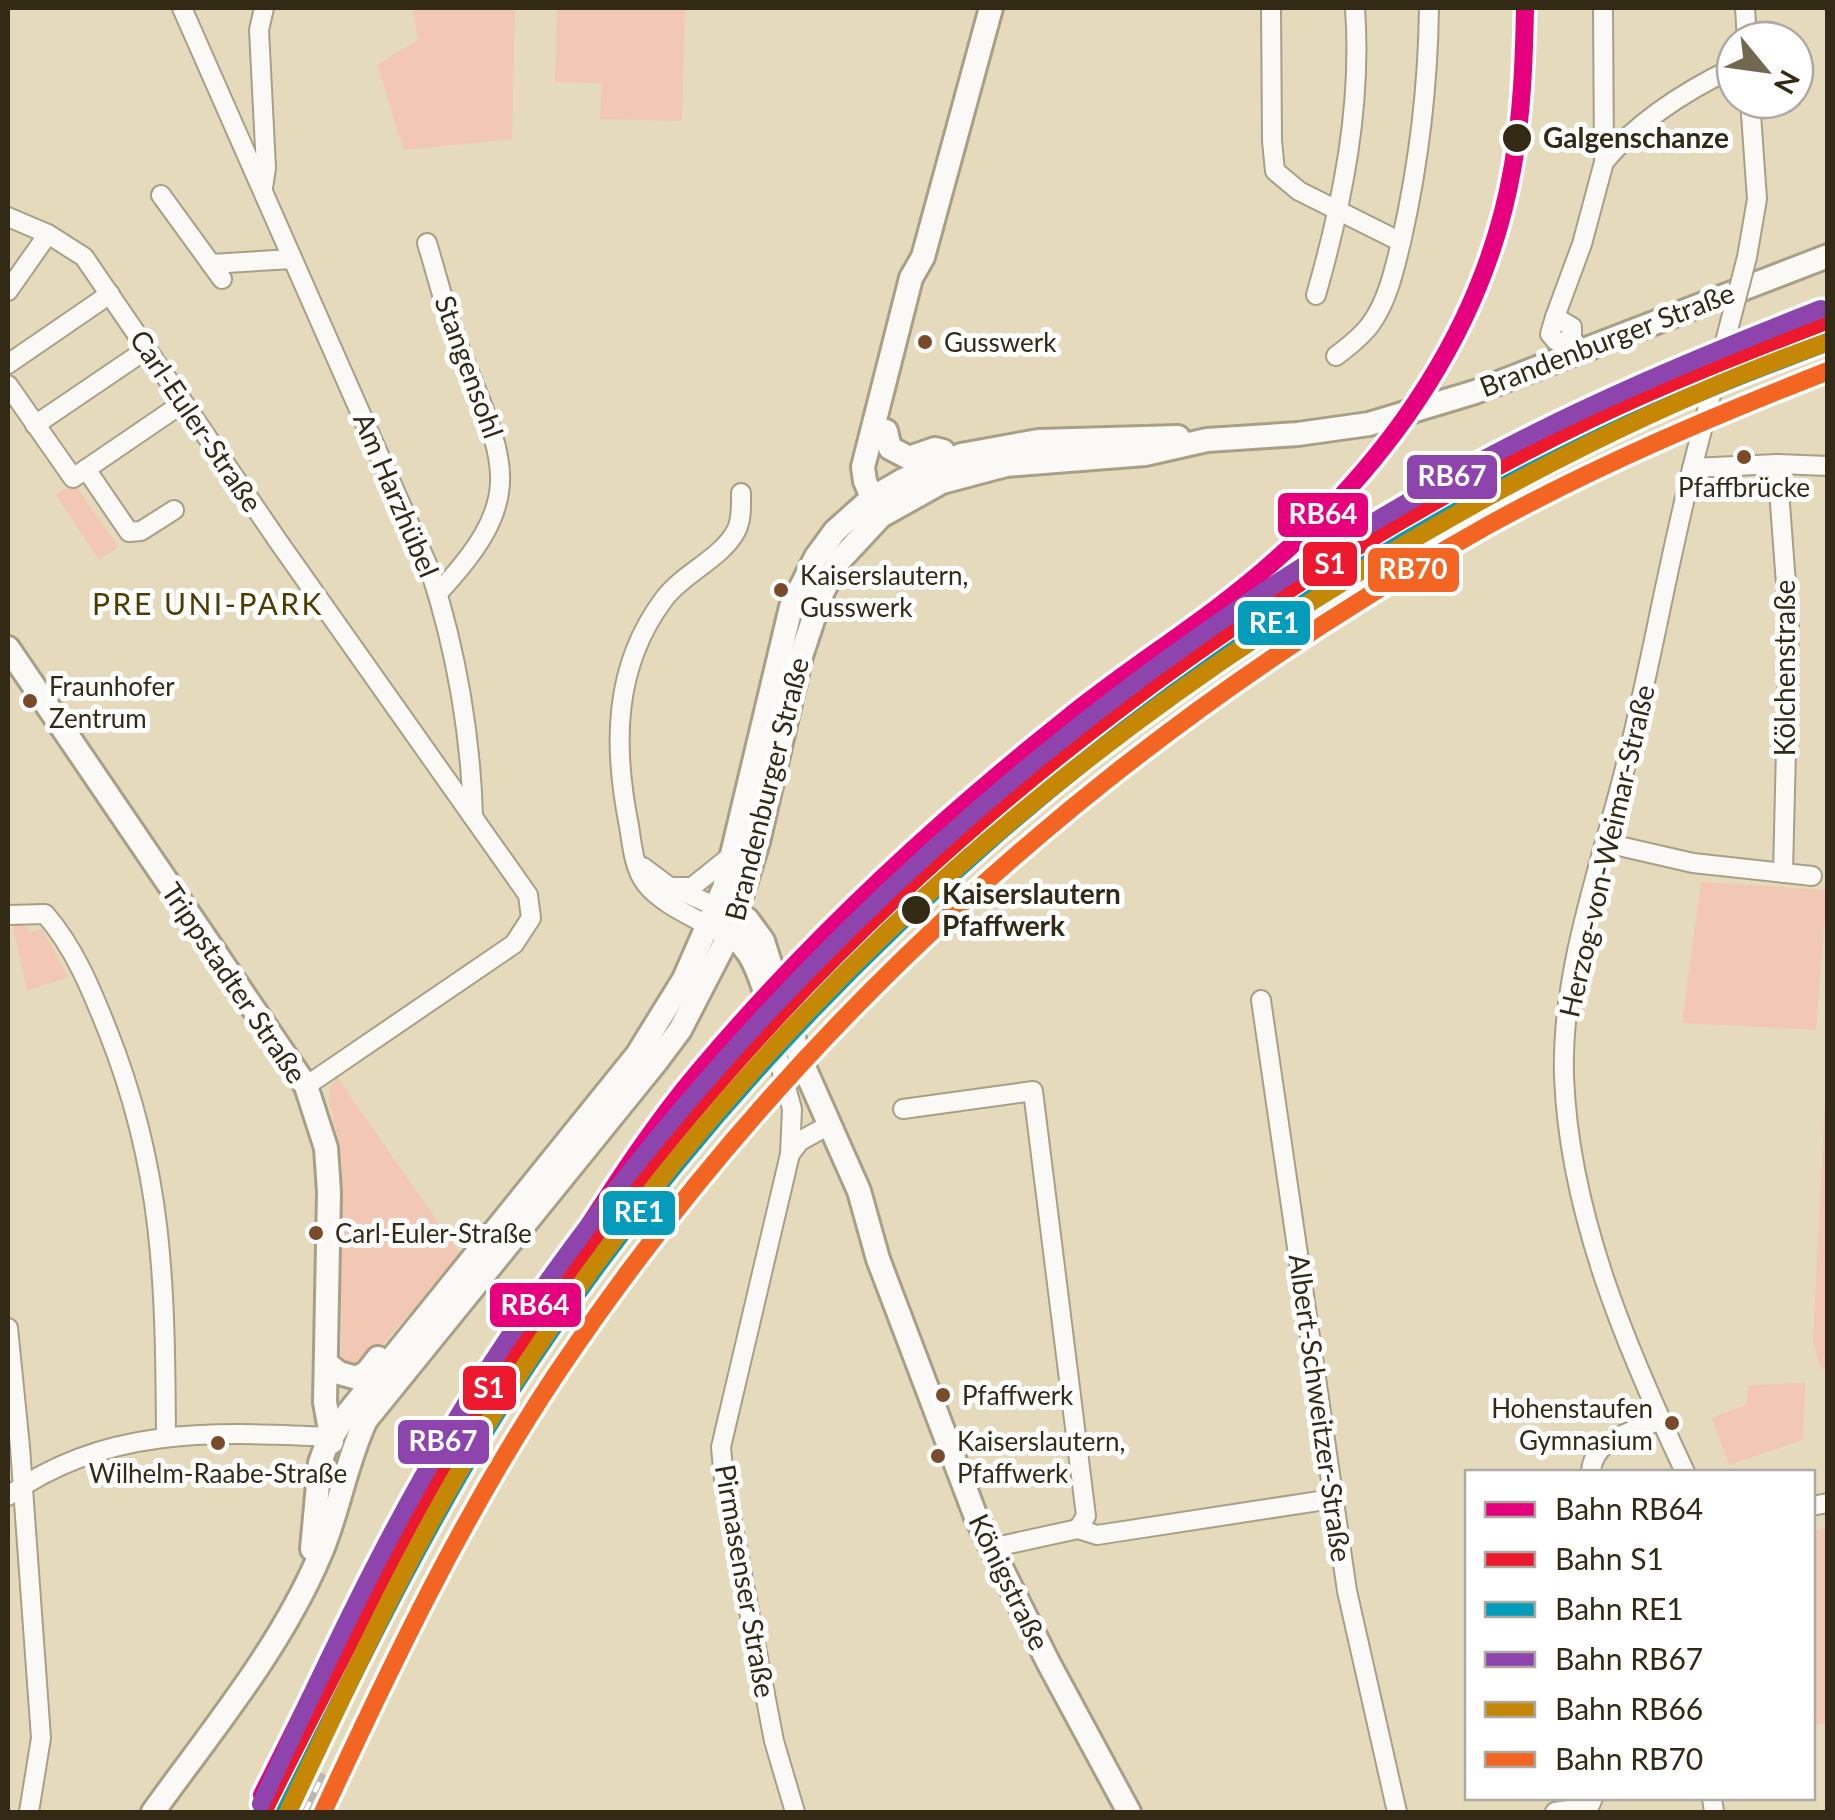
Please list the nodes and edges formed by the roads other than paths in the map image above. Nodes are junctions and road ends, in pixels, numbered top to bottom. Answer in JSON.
{"nodes":[{"id":1,"x":182,"y":8,"type":"edge"},
{"id":2,"x":264,"y":8,"type":"edge"},
{"id":3,"x":991,"y":8,"type":"edge"},
{"id":4,"x":1271,"y":8,"type":"edge"},
{"id":5,"x":1355,"y":8,"type":"edge"},
{"id":6,"x":1429,"y":8,"type":"edge"},
{"id":7,"x":1603,"y":8,"type":"edge"},
{"id":8,"x":1715,"y":79,"type":"edge"},
{"id":9,"x":1751,"y":120,"type":"edge"},
{"id":10,"x":1604,"y":162,"type":"junction"},
{"id":11,"x":263,"y":189,"type":"junction"},
{"id":12,"x":160,"y":195,"type":"dead end"},
{"id":13,"x":1340,"y":212,"type":"junction"},
{"id":14,"x":8,"y":217,"type":"edge"},
{"id":15,"x":48,"y":234,"type":"junction"},
{"id":16,"x":1401,"y":242,"type":"junction"},
{"id":17,"x":427,"y":243,"type":"dead end"},
{"id":18,"x":1828,"y":256,"type":"edge"},
{"id":19,"x":292,"y":259,"type":"junction"},
{"id":20,"x":8,"y":291,"type":"edge"},
{"id":21,"x":110,"y":294,"type":"junction"},
{"id":22,"x":1316,"y":295,"type":"dead end"},
{"id":23,"x":1555,"y":317,"type":"dead end"},
{"id":24,"x":148,"y":348,"type":"junction"},
{"id":25,"x":1336,"y":356,"type":"dead end"},
{"id":26,"x":8,"y":364,"type":"edge"},
{"id":27,"x":8,"y":385,"type":"edge"},
{"id":28,"x":183,"y":403,"type":"junction"},
{"id":29,"x":35,"y":425,"type":"junction"},
{"id":30,"x":879,"y":428,"type":"junction"},
{"id":31,"x":1207,"y":440,"type":"junction"},
{"id":32,"x":962,"y":455,"type":"junction"},
{"id":33,"x":1694,"y":461,"type":"junction"},
{"id":34,"x":1777,"y":464,"type":"junction"},
{"id":35,"x":1828,"y":466,"type":"edge"},
{"id":36,"x":86,"y":469,"type":"junction"},
{"id":37,"x":741,"y":493,"type":"dead end"},
{"id":38,"x":876,"y":507,"type":"junction"},
{"id":39,"x":174,"y":510,"type":"dead end"},
{"id":40,"x":834,"y":531,"type":"junction"},
{"id":41,"x":438,"y":593,"type":"junction"},
{"id":42,"x":8,"y":648,"type":"edge"},
{"id":43,"x":473,"y":818,"type":"junction"},
{"id":44,"x":1606,"y":843,"type":"junction"},
{"id":45,"x":732,"y":854,"type":"junction"},
{"id":46,"x":637,"y":861,"type":"junction"},
{"id":47,"x":1783,"y":874,"type":"junction"},
{"id":48,"x":1812,"y":876,"type":"dead end"},
{"id":49,"x":668,"y":886,"type":"junction"},
{"id":50,"x":8,"y":915,"type":"edge"},
{"id":51,"x":723,"y":920,"type":"junction"},
{"id":52,"x":761,"y":981,"type":"junction"},
{"id":53,"x":1261,"y":1000,"type":"dead end"},
{"id":54,"x":775,"y":1024,"type":"junction"},
{"id":55,"x":680,"y":1030,"type":"junction"},
{"id":56,"x":306,"y":1086,"type":"junction"},
{"id":57,"x":903,"y":1108,"type":"dead end"},
{"id":58,"x":826,"y":1127,"type":"junction"},
{"id":59,"x":790,"y":1154,"type":"junction"},
{"id":60,"x":418,"y":1325,"type":"junction"},
{"id":61,"x":8,"y":1328,"type":"edge"},
{"id":62,"x":326,"y":1362,"type":"junction"},
{"id":63,"x":366,"y":1420,"type":"junction"},
{"id":64,"x":1661,"y":1420,"type":"junction"},
{"id":65,"x":166,"y":1436,"type":"junction"},
{"id":66,"x":332,"y":1437,"type":"junction"},
{"id":67,"x":1591,"y":1470,"type":"edge"},
{"id":68,"x":1684,"y":1470,"type":"edge"},
{"id":69,"x":15,"y":1491,"type":"edge"},
{"id":70,"x":1332,"y":1500,"type":"junction"},
{"id":71,"x":1078,"y":1528,"type":"junction"},
{"id":72,"x":328,"y":1536,"type":"junction"},
{"id":73,"x":991,"y":1548,"type":"junction"},
{"id":74,"x":299,"y":1596,"type":"junction"},
{"id":75,"x":1593,"y":1806,"type":"edge"},
{"id":76,"x":28,"y":1812,"type":"edge"},
{"id":77,"x":153,"y":1812,"type":"edge"},
{"id":78,"x":794,"y":1812,"type":"edge"},
{"id":79,"x":1129,"y":1812,"type":"edge"},
{"id":80,"x":1397,"y":1812,"type":"edge"},
{"id":81,"x":1556,"y":1812,"type":"edge"}],
"edges":[{"from":1,"to":11,"type":"street","name":"Am Harzhübel"},
{"from":2,"to":11,"type":"street","name":"Am Harzhübel"},
{"from":3,"to":30,"type":"main road"},
{"from":4,"to":13,"type":"street"},
{"from":5,"to":13,"type":"street"},
{"from":6,"to":16,"type":"street"},
{"from":7,"to":10,"type":"street"},
{"from":8,"to":10,"type":"street"},
{"from":9,"to":33,"type":"street","name":"Herzog-von-Weimar-Straße","bridge":true},
{"from":10,"to":23,"type":"street"},
{"from":11,"to":19,"type":"street","name":"Am Harzhübel"},
{"from":12,"to":19,"type":"street"},
{"from":13,"to":16,"type":"street"},
{"from":13,"to":22,"type":"street"},
{"from":14,"to":15,"type":"street","name":"Carl-Euler-Straße"},
{"from":15,"to":20,"type":"street"},
{"from":15,"to":21,"type":"street","name":"Carl-Euler-Straße"},
{"from":16,"to":25,"type":"street"},
{"from":17,"to":41,"type":"street","name":"Stangensohl"},
{"from":18,"to":31,"type":"main road","name":"Brandenburger Straße"},
{"from":19,"to":41,"type":"street","name":"Am Harzhübel"},
{"from":21,"to":24,"type":"street","name":"Carl-Euler-Straße"},
{"from":21,"to":26,"type":"street"},
{"from":24,"to":28,"type":"street","name":"Carl-Euler-Straße"},
{"from":24,"to":29,"type":"street"},
{"from":27,"to":29,"type":"street"},
{"from":28,"to":36,"type":"street"},
{"from":28,"to":43,"type":"street","name":"Carl-Euler-Straße"},
{"from":29,"to":36,"type":"street"},
{"from":30,"to":32,"type":"main road"},
{"from":30,"to":38,"type":"main road"},
{"from":30,"to":40,"type":"main road"},
{"from":31,"to":32,"type":"main road","name":"Brandenburger Straße"},
{"from":31,"to":38,"type":"main road","name":"Brandenburger Straße"},
{"from":32,"to":38,"type":"main road","name":"Brandenburger Straße"},
{"from":33,"to":34,"type":"street"},
{"from":33,"to":44,"type":"street","name":"Herzog-von-Weimar-Straße"},
{"from":34,"to":35,"type":"street"},
{"from":34,"to":47,"type":"street","name":"Kölchenstraße"},
{"from":36,"to":39,"type":"street"},
{"from":37,"to":46,"type":"street"},
{"from":38,"to":40,"type":"main road","name":"Brandenburger Straße"},
{"from":38,"to":51,"type":"main road","name":"Brandenburger Straße"},
{"from":40,"to":45,"type":"main road","name":"Brandenburger Straße"},
{"from":41,"to":43,"type":"street","name":"Am Harzhübel"},
{"from":42,"to":56,"type":"main road","name":"Trippstadter Straße"},
{"from":43,"to":56,"type":"street","name":"Carl-Euler-Straße"},
{"from":44,"to":47,"type":"street"},
{"from":44,"to":64,"type":"street","name":"Herzog-von-Weimar-Straße"},
{"from":45,"to":49,"type":"street"},
{"from":45,"to":51,"type":"main road","name":"Brandenburger Straße"},
{"from":46,"to":49,"type":"street"},
{"from":46,"to":51,"type":"street"},
{"from":47,"to":48,"type":"street"},
{"from":49,"to":51,"type":"street"},
{"from":50,"to":65,"type":"street"},
{"from":51,"to":52,"type":"main road","name":"Königstraße"},
{"from":51,"to":55,"type":"main road","name":"Brandenburger Straße"},
{"from":51,"to":58,"type":"main road","name":"Königstraße"},
{"from":51,"to":60,"type":"main road","name":"Brandenburger Straße"},
{"from":52,"to":54,"type":"main road","name":"Königstraße"},
{"from":52,"to":55,"type":"main road"},
{"from":53,"to":70,"type":"street","name":"Albert-Schweitzer-Straße"},
{"from":54,"to":58,"type":"main road","name":"Königstraße"},
{"from":54,"to":59,"type":"street","name":"Pirmasenser Straße"},
{"from":55,"to":63,"type":"main road","name":"Brandenburger Straße"},
{"from":56,"to":62,"type":"main road","name":"Trippstadter Straße"},
{"from":57,"to":71,"type":"street"},
{"from":58,"to":59,"type":"street"},
{"from":58,"to":73,"type":"main road","name":"Königstraße"},
{"from":59,"to":78,"type":"street","name":"Pirmasenser Straße"},
{"from":60,"to":62,"type":"main road"},
{"from":60,"to":66,"type":"main road","name":"Brandenburger Straße"},
{"from":61,"to":69,"type":"street"},
{"from":62,"to":66,"type":"main road","name":"Trippstadter Straße"},
{"from":63,"to":66,"type":"main road"},
{"from":63,"to":72,"type":"main road","name":"Brandenburger Straße"},
{"from":64,"to":67,"type":"street"},
{"from":64,"to":68,"type":"street","name":"Herzog-von-Weimar-Straße"},
{"from":65,"to":66,"type":"street"},
{"from":65,"to":69,"type":"street"},
{"from":66,"to":72,"type":"main road"},
{"from":66,"to":74,"type":"main road","name":"Trippstadter Straße"},
{"from":69,"to":76,"type":"street"},
{"from":70,"to":71,"type":"street"},
{"from":70,"to":80,"type":"street","name":"Albert-Schweitzer-Straße"},
{"from":71,"to":73,"type":"street"},
{"from":72,"to":74,"type":"main road","name":"Trippstadter Straße"},
{"from":73,"to":79,"type":"main road","name":"Königstraße"},
{"from":74,"to":77,"type":"main road","name":"Trippstadter Straße"},
{"from":75,"to":81,"type":"street"}]}
